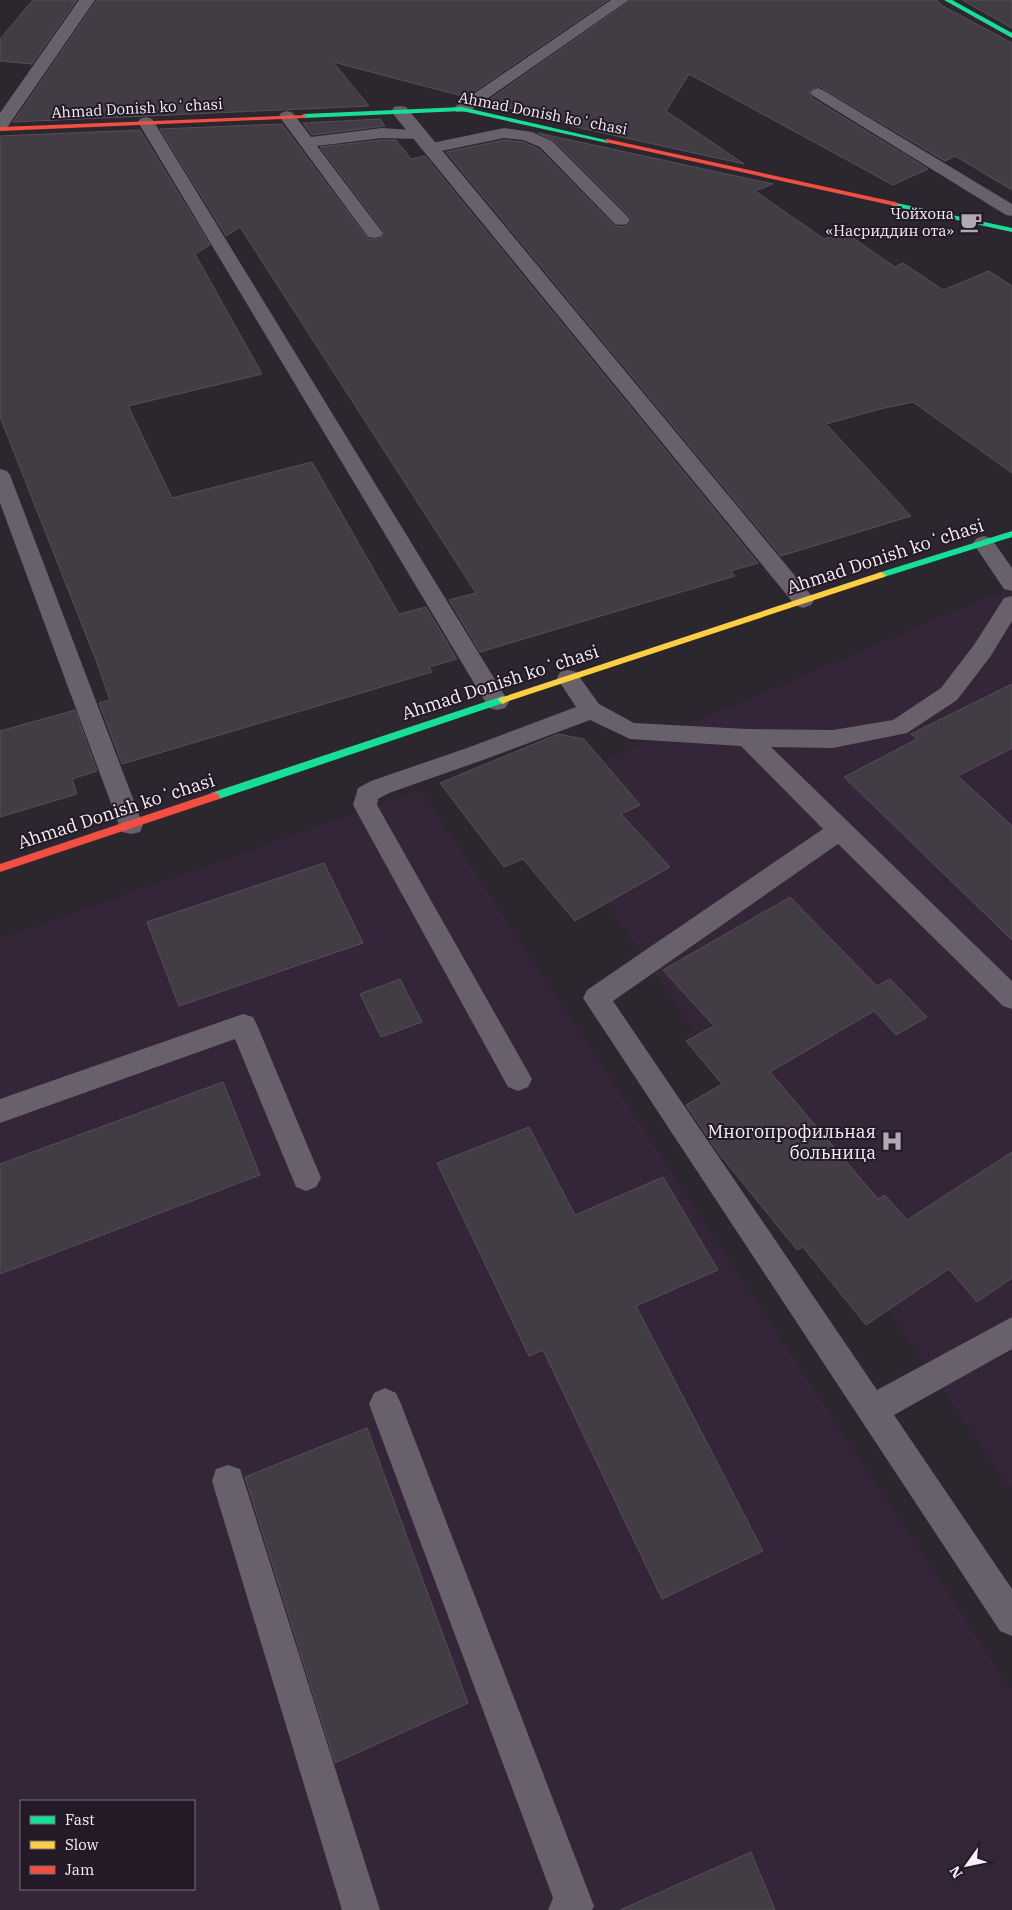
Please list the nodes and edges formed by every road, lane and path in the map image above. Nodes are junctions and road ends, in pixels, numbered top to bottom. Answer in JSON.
{"nodes":[{"id":1,"x":87,"y":0,"type":"edge"},
{"id":2,"x":621,"y":0,"type":"edge"},
{"id":3,"x":947,"y":0,"type":"edge"},
{"id":4,"x":1012,"y":36,"type":"edge"},
{"id":5,"x":818,"y":94,"type":"dead end"},
{"id":6,"x":462,"y":109,"type":"junction"},
{"id":7,"x":400,"y":110,"type":"junction"},
{"id":8,"x":287,"y":116,"type":"junction"},
{"id":9,"x":146,"y":122,"type":"junction"},
{"id":10,"x":0,"y":127,"type":"edge"},
{"id":11,"x":426,"y":141,"type":"junction"},
{"id":12,"x":306,"y":142,"type":"junction"},
{"id":13,"x":1012,"y":211,"type":"edge"},
{"id":14,"x":621,"y":220,"type":"dead end"},
{"id":15,"x":1012,"y":230,"type":"edge"},
{"id":16,"x":374,"y":233,"type":"dead end"},
{"id":17,"x":0,"y":476,"type":"edge"},
{"id":18,"x":1012,"y":534,"type":"edge"},
{"id":19,"x":984,"y":543,"type":"junction"},
{"id":20,"x":1012,"y":584,"type":"edge"},
{"id":21,"x":803,"y":600,"type":"junction"},
{"id":22,"x":1012,"y":603,"type":"edge"},
{"id":23,"x":568,"y":678,"type":"junction"},
{"id":24,"x":497,"y":702,"type":"junction"},
{"id":25,"x":591,"y":710,"type":"junction"},
{"id":26,"x":747,"y":738,"type":"junction"},
{"id":27,"x":131,"y":825,"type":"junction"},
{"id":28,"x":840,"y":830,"type":"junction"},
{"id":29,"x":0,"y":868,"type":"edge"},
{"id":30,"x":1012,"y":998,"type":"edge"},
{"id":31,"x":518,"y":1079,"type":"dead end"},
{"id":32,"x":0,"y":1111,"type":"edge"},
{"id":33,"x":306,"y":1178,"type":"dead end"},
{"id":34,"x":1012,"y":1332,"type":"edge"},
{"id":35,"x":385,"y":1404,"type":"dead end"},
{"id":36,"x":873,"y":1410,"type":"junction"},
{"id":37,"x":228,"y":1481,"type":"dead end"},
{"id":38,"x":1012,"y":1619,"type":"edge"},
{"id":39,"x":361,"y":1910,"type":"edge"},
{"id":40,"x":567,"y":1910,"type":"edge"}],
"edges":[{"from":1,"to":10,"type":"street"},
{"from":2,"to":6,"type":"street"},
{"from":3,"to":4,"type":"street"},
{"from":5,"to":13,"type":"lane"},
{"from":6,"to":7,"type":"street","name":"Ahmad Donish koʻchasi"},
{"from":6,"to":15,"type":"street","name":"Ahmad Donish koʻchasi"},
{"from":7,"to":8,"type":"street","name":"Ahmad Donish koʻchasi"},
{"from":7,"to":11,"type":"street"},
{"from":8,"to":9,"type":"street","name":"Ahmad Donish koʻchasi"},
{"from":8,"to":12,"type":"lane"},
{"from":9,"to":10,"type":"street","name":"Ahmad Donish koʻchasi"},
{"from":9,"to":24,"type":"lane"},
{"from":11,"to":12,"type":"lane"},
{"from":11,"to":14,"type":"lane"},
{"from":11,"to":21,"type":"street"},
{"from":12,"to":16,"type":"lane"},
{"from":17,"to":27,"type":"lane"},
{"from":18,"to":19,"type":"street","name":"Ahmad Donish koʻchasi"},
{"from":19,"to":20,"type":"lane"},
{"from":19,"to":21,"type":"street","name":"Ahmad Donish koʻchasi"},
{"from":21,"to":23,"type":"street","name":"Ahmad Donish koʻchasi"},
{"from":22,"to":26,"type":"lane"},
{"from":23,"to":24,"type":"street","name":"Ahmad Donish koʻchasi"},
{"from":23,"to":25,"type":"lane"},
{"from":24,"to":27,"type":"street","name":"Ahmad Donish koʻchasi"},
{"from":25,"to":26,"type":"lane"},
{"from":25,"to":31,"type":"lane"},
{"from":26,"to":28,"type":"lane"},
{"from":27,"to":29,"type":"street","name":"Ahmad Donish koʻchasi"},
{"from":28,"to":30,"type":"lane"},
{"from":28,"to":36,"type":"lane"},
{"from":32,"to":33,"type":"lane"},
{"from":34,"to":36,"type":"lane"},
{"from":35,"to":40,"type":"lane"},
{"from":36,"to":38,"type":"lane"},
{"from":37,"to":39,"type":"lane"}]}
